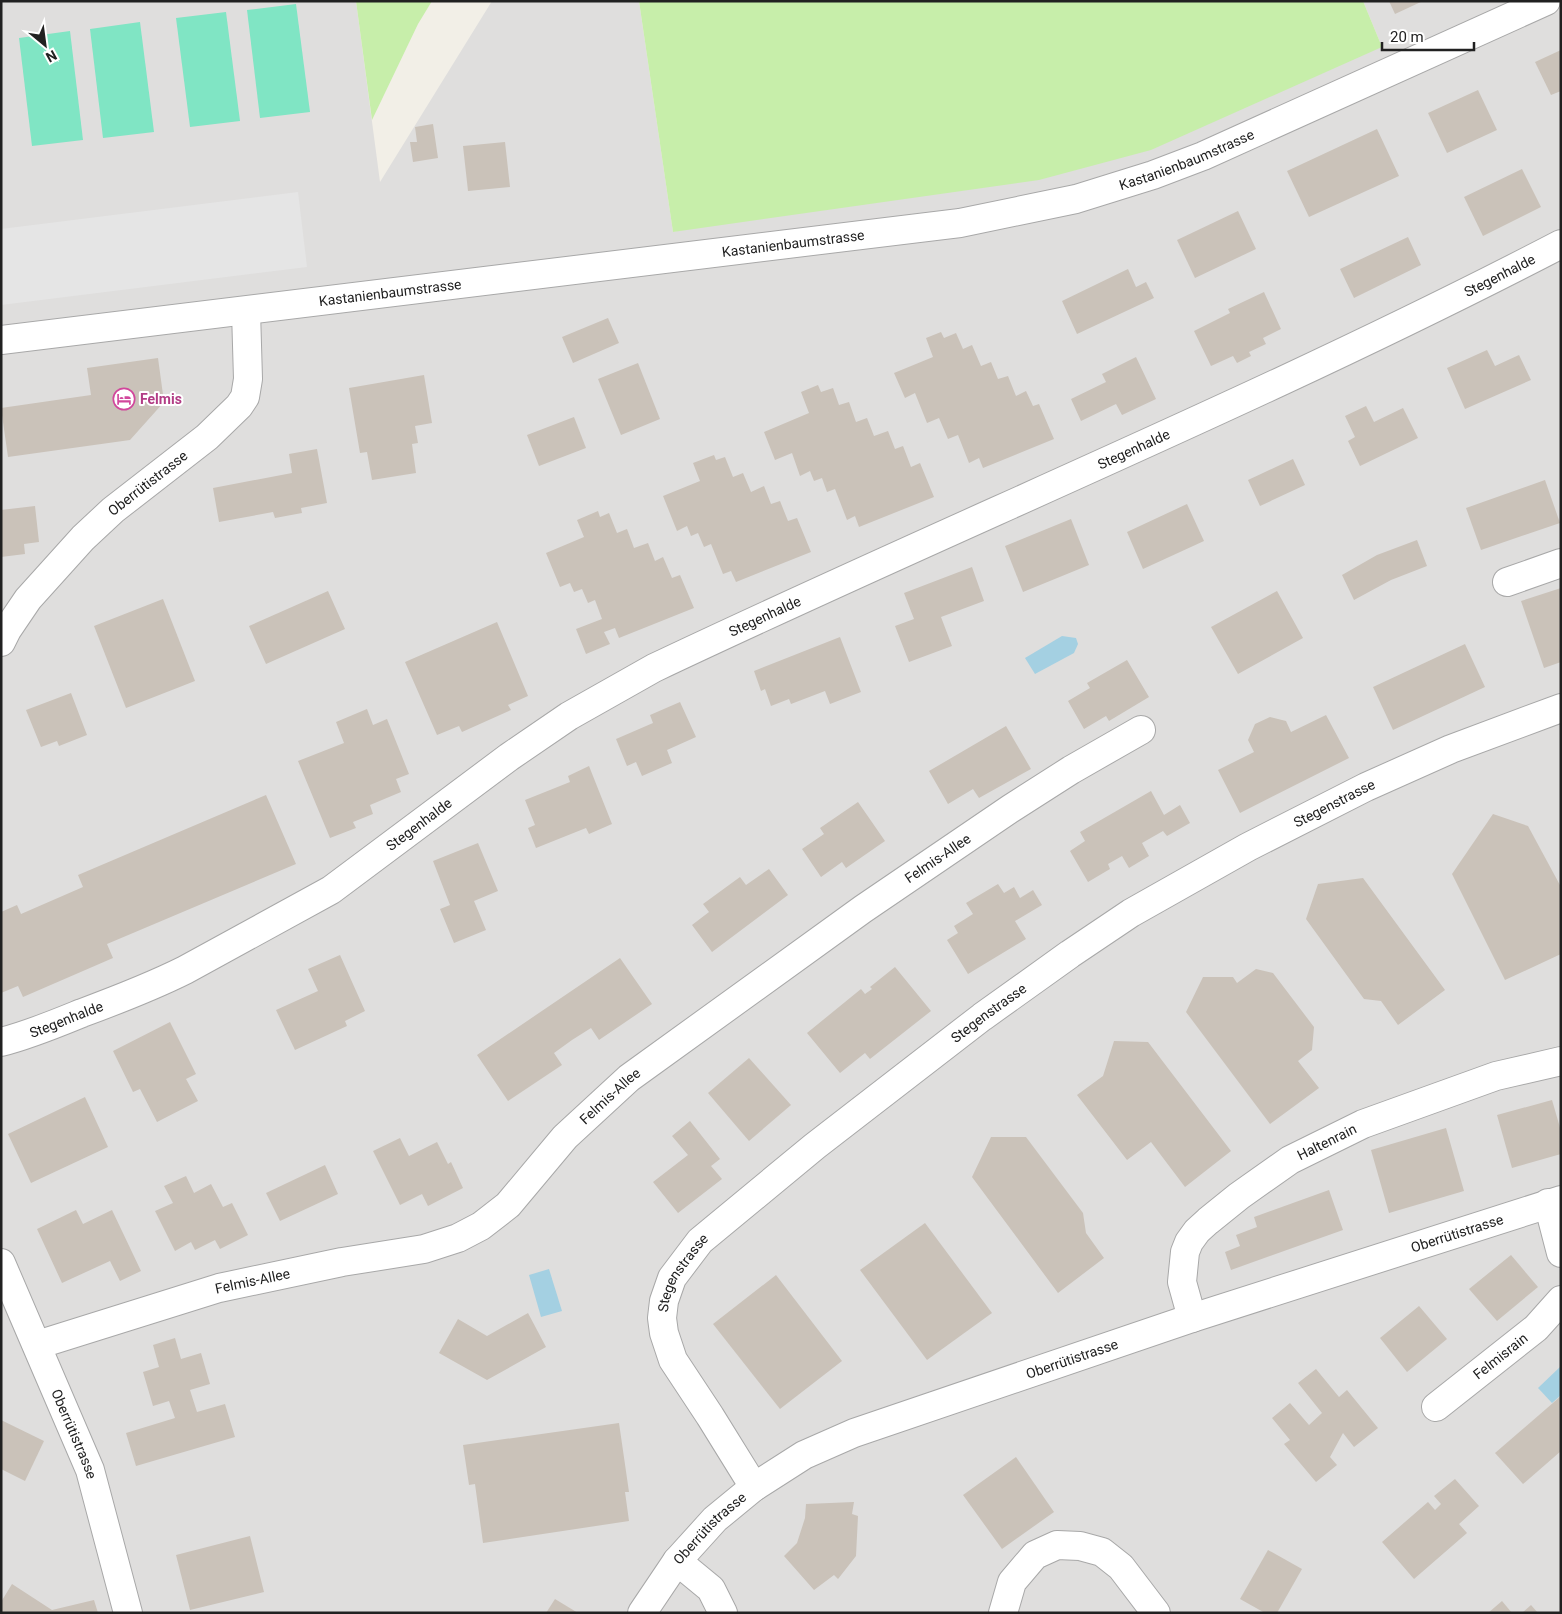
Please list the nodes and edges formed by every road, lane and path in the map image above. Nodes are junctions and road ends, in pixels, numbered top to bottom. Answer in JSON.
{"nodes":[{"id":1,"x":1546,"y":1,"type":"edge"},
{"id":2,"x":1561,"y":244,"type":"edge"},
{"id":3,"x":246,"y":311,"type":"junction"},
{"id":4,"x":1,"y":340,"type":"edge"},
{"id":5,"x":1561,"y":563,"type":"edge"},
{"id":6,"x":1507,"y":582,"type":"dead end"},
{"id":7,"x":1,"y":642,"type":"edge"},
{"id":8,"x":1561,"y":708,"type":"edge"},
{"id":9,"x":1141,"y":730,"type":"dead end"},
{"id":10,"x":1,"y":1042,"type":"edge"},
{"id":11,"x":1561,"y":1061,"type":"edge"},
{"id":12,"x":1554,"y":1202,"type":"edge"},
{"id":13,"x":1561,"y":1253,"type":"edge"},
{"id":14,"x":1,"y":1263,"type":"edge"},
{"id":15,"x":1561,"y":1300,"type":"edge"},
{"id":16,"x":1192,"y":1318,"type":"junction"},
{"id":17,"x":37,"y":1345,"type":"junction"},
{"id":18,"x":1436,"y":1407,"type":"dead end"},
{"id":19,"x":754,"y":1487,"type":"junction"},
{"id":20,"x":677,"y":1561,"type":"junction"},
{"id":21,"x":128,"y":1613,"type":"edge"},
{"id":22,"x":642,"y":1613,"type":"edge"},
{"id":23,"x":723,"y":1613,"type":"edge"},
{"id":24,"x":1003,"y":1613,"type":"edge"},
{"id":25,"x":1156,"y":1613,"type":"edge"}],
"edges":[{"from":1,"to":3,"type":"street","name":"Kastanienbaumstrasse"},
{"from":2,"to":10,"type":"street","name":"Stegenhalde"},
{"from":3,"to":4,"type":"street","name":"Kastanienbaumstrasse"},
{"from":3,"to":7,"type":"street","name":"Oberrütistrasse"},
{"from":5,"to":6,"type":"street"},
{"from":8,"to":19,"type":"street","name":"Stegenstrasse"},
{"from":9,"to":17,"type":"street","name":"Felmis-Allee"},
{"from":11,"to":16,"type":"street","name":"Haltenrain"},
{"from":12,"to":13,"type":"street"},
{"from":12,"to":16,"type":"street","name":"Oberrütistrasse"},
{"from":14,"to":17,"type":"street","name":"Oberrütistrasse"},
{"from":15,"to":18,"type":"street","name":"Felmisrain"},
{"from":16,"to":19,"type":"street","name":"Oberrütistrasse"},
{"from":17,"to":21,"type":"street","name":"Oberrütistrasse"},
{"from":19,"to":20,"type":"street","name":"Oberrütistrasse"},
{"from":20,"to":22,"type":"street","name":"Oberrütistrasse"},
{"from":20,"to":23,"type":"street"},
{"from":24,"to":25,"type":"street"}]}
